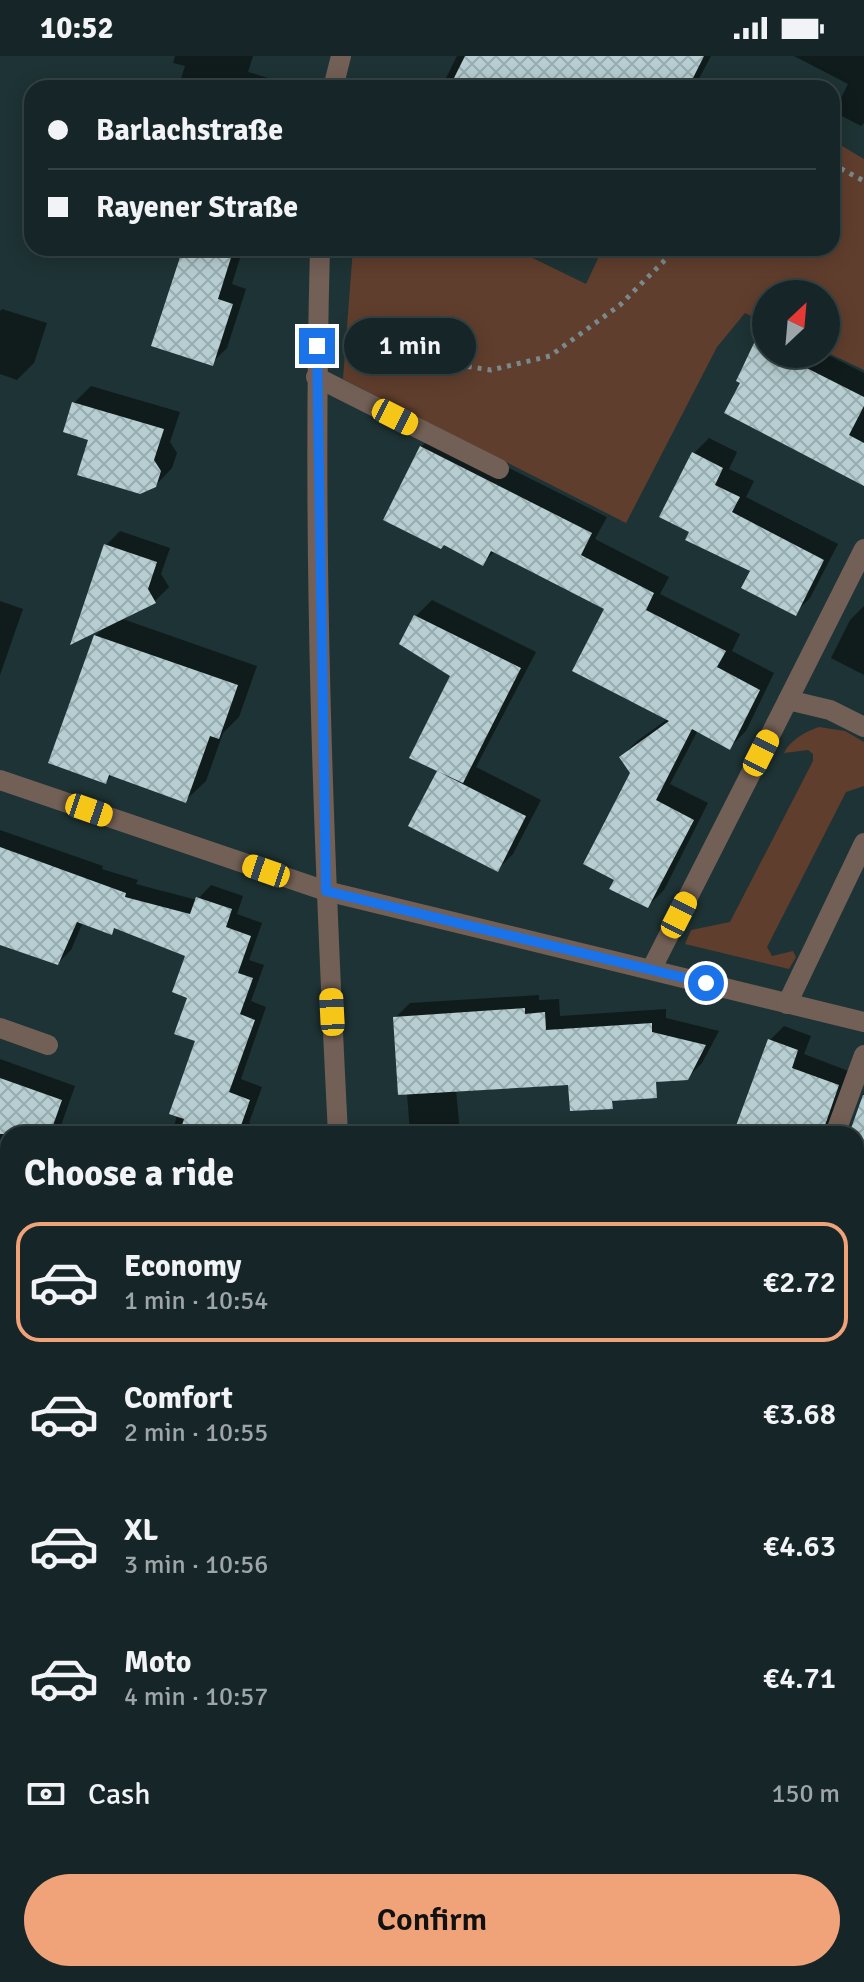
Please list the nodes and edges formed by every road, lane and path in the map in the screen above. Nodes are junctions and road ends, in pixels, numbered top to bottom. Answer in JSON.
{"nodes":[{"id":1,"x":341,"y":56,"type":"edge"},
{"id":2,"x":335,"y":80,"type":"edge"},
{"id":3,"x":840,"y":168,"type":"edge"},
{"id":4,"x":864,"y":181,"type":"edge"},
{"id":5,"x":320,"y":256,"type":"edge"},
{"id":6,"x":669,"y":256,"type":"edge"},
{"id":7,"x":317,"y":346,"type":"junction"},
{"id":8,"x":316,"y":377,"type":"junction"},
{"id":9,"x":499,"y":469,"type":"dead end"},
{"id":10,"x":864,"y":549,"type":"edge"},
{"id":11,"x":788,"y":700,"type":"junction"},
{"id":12,"x":864,"y":727,"type":"edge"},
{"id":13,"x":0,"y":780,"type":"edge"},
{"id":14,"x":864,"y":843,"type":"edge"},
{"id":15,"x":326,"y":891,"type":"junction"},
{"id":16,"x":652,"y":968,"type":"junction"},
{"id":17,"x":787,"y":1004,"type":"junction"},
{"id":18,"x":864,"y":1022,"type":"edge"},
{"id":19,"x":0,"y":1028,"type":"edge"},
{"id":20,"x":48,"y":1045,"type":"dead end"},
{"id":21,"x":864,"y":1055,"type":"edge"},
{"id":22,"x":338,"y":1126,"type":"edge"},
{"id":23,"x":838,"y":1126,"type":"edge"}],
"edges":[{"from":1,"to":2,"type":"street"},
{"from":3,"to":4,"type":"path"},
{"from":5,"to":7,"type":"street"},
{"from":6,"to":7,"type":"path"},
{"from":7,"to":8,"type":"street"},
{"from":8,"to":9,"type":"street"},
{"from":8,"to":15,"type":"street"},
{"from":10,"to":11,"type":"street"},
{"from":11,"to":12,"type":"street"},
{"from":11,"to":16,"type":"street"},
{"from":13,"to":15,"type":"street"},
{"from":14,"to":17,"type":"street"},
{"from":15,"to":16,"type":"street"},
{"from":15,"to":22,"type":"street"},
{"from":16,"to":17,"type":"street"},
{"from":17,"to":18,"type":"street"},
{"from":19,"to":20,"type":"street"},
{"from":21,"to":23,"type":"street"}]}
